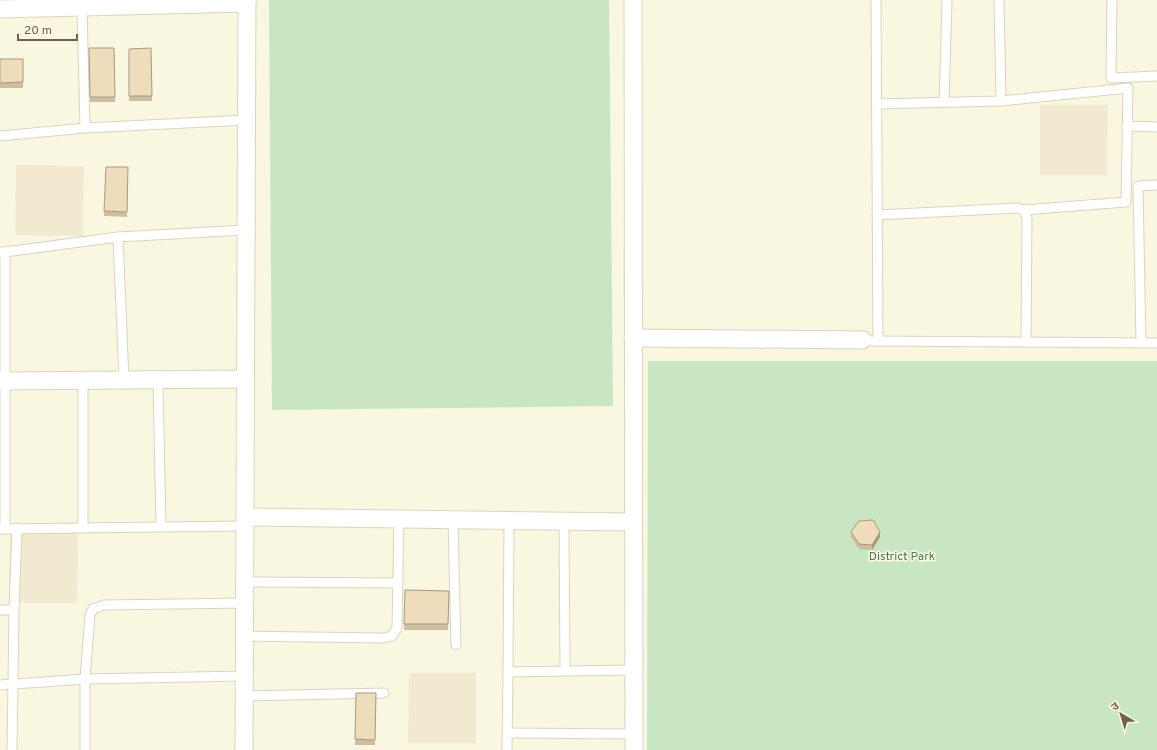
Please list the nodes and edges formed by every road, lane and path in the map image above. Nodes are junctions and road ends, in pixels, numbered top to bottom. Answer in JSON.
{"nodes":[{"id":1,"x":633,"y":0,"type":"edge"},
{"id":2,"x":876,"y":0,"type":"edge"},
{"id":3,"x":947,"y":0,"type":"edge"},
{"id":4,"x":999,"y":0,"type":"edge"},
{"id":5,"x":1112,"y":0,"type":"edge"},
{"id":6,"x":247,"y":2,"type":"edge"},
{"id":7,"x":82,"y":7,"type":"junction"},
{"id":8,"x":0,"y":9,"type":"edge"},
{"id":9,"x":1157,"y":76,"type":"edge"},
{"id":10,"x":1128,"y":78,"type":"junction"},
{"id":11,"x":1128,"y":88,"type":"junction"},
{"id":12,"x":1001,"y":101,"type":"junction"},
{"id":13,"x":944,"y":102,"type":"junction"},
{"id":14,"x":876,"y":104,"type":"junction"},
{"id":15,"x":247,"y":120,"type":"junction"},
{"id":16,"x":1127,"y":126,"type":"junction"},
{"id":17,"x":1157,"y":127,"type":"edge"},
{"id":18,"x":85,"y":128,"type":"junction"},
{"id":19,"x":0,"y":136,"type":"edge"},
{"id":20,"x":1138,"y":186,"type":"junction"},
{"id":21,"x":1157,"y":186,"type":"edge"},
{"id":22,"x":1126,"y":187,"type":"junction"},
{"id":23,"x":1023,"y":210,"type":"junction"},
{"id":24,"x":877,"y":214,"type":"junction"},
{"id":25,"x":246,"y":230,"type":"junction"},
{"id":26,"x":118,"y":237,"type":"junction"},
{"id":27,"x":3,"y":252,"type":"edge"},
{"id":28,"x":633,"y":338,"type":"junction"},
{"id":29,"x":871,"y":341,"type":"junction"},
{"id":30,"x":1026,"y":342,"type":"junction"},
{"id":31,"x":1141,"y":343,"type":"junction"},
{"id":32,"x":1157,"y":343,"type":"edge"},
{"id":33,"x":83,"y":380,"type":"junction"},
{"id":34,"x":124,"y":380,"type":"junction"},
{"id":35,"x":158,"y":380,"type":"junction"},
{"id":36,"x":246,"y":380,"type":"junction"},
{"id":37,"x":2,"y":381,"type":"edge"},
{"id":38,"x":2,"y":459,"type":"edge"},
{"id":39,"x":399,"y":519,"type":"junction"},
{"id":40,"x":453,"y":520,"type":"junction"},
{"id":41,"x":509,"y":520,"type":"junction"},
{"id":42,"x":564,"y":521,"type":"junction"},
{"id":43,"x":245,"y":522,"type":"junction"},
{"id":44,"x":633,"y":522,"type":"junction"},
{"id":45,"x":83,"y":527,"type":"junction"},
{"id":46,"x":161,"y":527,"type":"junction"},
{"id":47,"x":17,"y":528,"type":"junction"},
{"id":48,"x":2,"y":529,"type":"edge"},
{"id":49,"x":245,"y":582,"type":"junction"},
{"id":50,"x":398,"y":583,"type":"junction"},
{"id":51,"x":245,"y":603,"type":"junction"},
{"id":52,"x":0,"y":610,"type":"edge"},
{"id":53,"x":14,"y":610,"type":"junction"},
{"id":54,"x":245,"y":636,"type":"junction"},
{"id":55,"x":456,"y":645,"type":"dead end"},
{"id":56,"x":633,"y":670,"type":"junction"},
{"id":57,"x":565,"y":671,"type":"junction"},
{"id":58,"x":508,"y":672,"type":"junction"},
{"id":59,"x":245,"y":676,"type":"junction"},
{"id":60,"x":85,"y":679,"type":"junction"},
{"id":61,"x":13,"y":684,"type":"junction"},
{"id":62,"x":0,"y":685,"type":"edge"},
{"id":63,"x":384,"y":693,"type":"dead end"},
{"id":64,"x":244,"y":696,"type":"junction"},
{"id":65,"x":508,"y":733,"type":"junction"},
{"id":66,"x":634,"y":742,"type":"edge"},
{"id":67,"x":12,"y":750,"type":"edge"},
{"id":68,"x":85,"y":750,"type":"edge"},
{"id":69,"x":244,"y":750,"type":"edge"},
{"id":70,"x":248,"y":750,"type":"edge"},
{"id":71,"x":508,"y":750,"type":"edge"}],
"edges":[{"from":1,"to":28,"type":"street"},
{"from":2,"to":14,"type":"lane"},
{"from":3,"to":13,"type":"lane"},
{"from":4,"to":12,"type":"lane"},
{"from":5,"to":10,"type":"lane"},
{"from":6,"to":7,"type":"street"},
{"from":6,"to":15,"type":"street"},
{"from":7,"to":8,"type":"street"},
{"from":7,"to":18,"type":"lane"},
{"from":9,"to":10,"type":"lane"},
{"from":10,"to":11,"type":"lane"},
{"from":11,"to":12,"type":"lane"},
{"from":11,"to":16,"type":"lane"},
{"from":12,"to":13,"type":"lane"},
{"from":13,"to":14,"type":"lane"},
{"from":14,"to":24,"type":"lane"},
{"from":15,"to":18,"type":"lane"},
{"from":15,"to":25,"type":"street"},
{"from":16,"to":17,"type":"lane"},
{"from":16,"to":22,"type":"lane"},
{"from":18,"to":19,"type":"lane"},
{"from":20,"to":21,"type":"lane"},
{"from":20,"to":22,"type":"lane"},
{"from":20,"to":31,"type":"lane"},
{"from":22,"to":23,"type":"lane"},
{"from":23,"to":24,"type":"lane"},
{"from":23,"to":30,"type":"lane"},
{"from":24,"to":29,"type":"lane"},
{"from":25,"to":26,"type":"lane"},
{"from":25,"to":36,"type":"street"},
{"from":26,"to":27,"type":"lane"},
{"from":26,"to":34,"type":"lane"},
{"from":27,"to":37,"type":"lane"},
{"from":28,"to":29,"type":"street"},
{"from":28,"to":44,"type":"street"},
{"from":29,"to":30,"type":"lane"},
{"from":30,"to":31,"type":"lane"},
{"from":31,"to":32,"type":"lane"},
{"from":33,"to":34,"type":"street"},
{"from":33,"to":37,"type":"street"},
{"from":33,"to":45,"type":"lane"},
{"from":34,"to":35,"type":"street"},
{"from":35,"to":36,"type":"street"},
{"from":35,"to":46,"type":"lane"},
{"from":36,"to":43,"type":"street"},
{"from":37,"to":38,"type":"lane"},
{"from":38,"to":48,"type":"lane"},
{"from":39,"to":40,"type":"street"},
{"from":39,"to":43,"type":"street"},
{"from":39,"to":50,"type":"lane"},
{"from":40,"to":41,"type":"street"},
{"from":40,"to":55,"type":"lane"},
{"from":41,"to":42,"type":"street"},
{"from":41,"to":58,"type":"lane"},
{"from":42,"to":44,"type":"street"},
{"from":42,"to":57,"type":"lane"},
{"from":43,"to":46,"type":"lane"},
{"from":43,"to":49,"type":"street"},
{"from":44,"to":56,"type":"street"},
{"from":45,"to":46,"type":"lane"},
{"from":45,"to":47,"type":"lane"},
{"from":47,"to":48,"type":"lane"},
{"from":47,"to":53,"type":"lane"},
{"from":49,"to":50,"type":"lane"},
{"from":49,"to":51,"type":"street"},
{"from":50,"to":54,"type":"lane"},
{"from":51,"to":54,"type":"street"},
{"from":51,"to":60,"type":"lane"},
{"from":52,"to":53,"type":"lane"},
{"from":53,"to":61,"type":"lane"},
{"from":54,"to":59,"type":"street"},
{"from":56,"to":57,"type":"lane"},
{"from":56,"to":66,"type":"street"},
{"from":57,"to":58,"type":"lane"},
{"from":58,"to":65,"type":"lane"},
{"from":59,"to":60,"type":"lane"},
{"from":59,"to":64,"type":"street"},
{"from":60,"to":61,"type":"lane"},
{"from":60,"to":68,"type":"lane"},
{"from":61,"to":62,"type":"lane"},
{"from":61,"to":67,"type":"lane"},
{"from":63,"to":64,"type":"lane"},
{"from":64,"to":69,"type":"street"},
{"from":65,"to":66,"type":"lane"},
{"from":65,"to":71,"type":"lane"},
{"from":69,"to":70,"type":"lane"}]}
